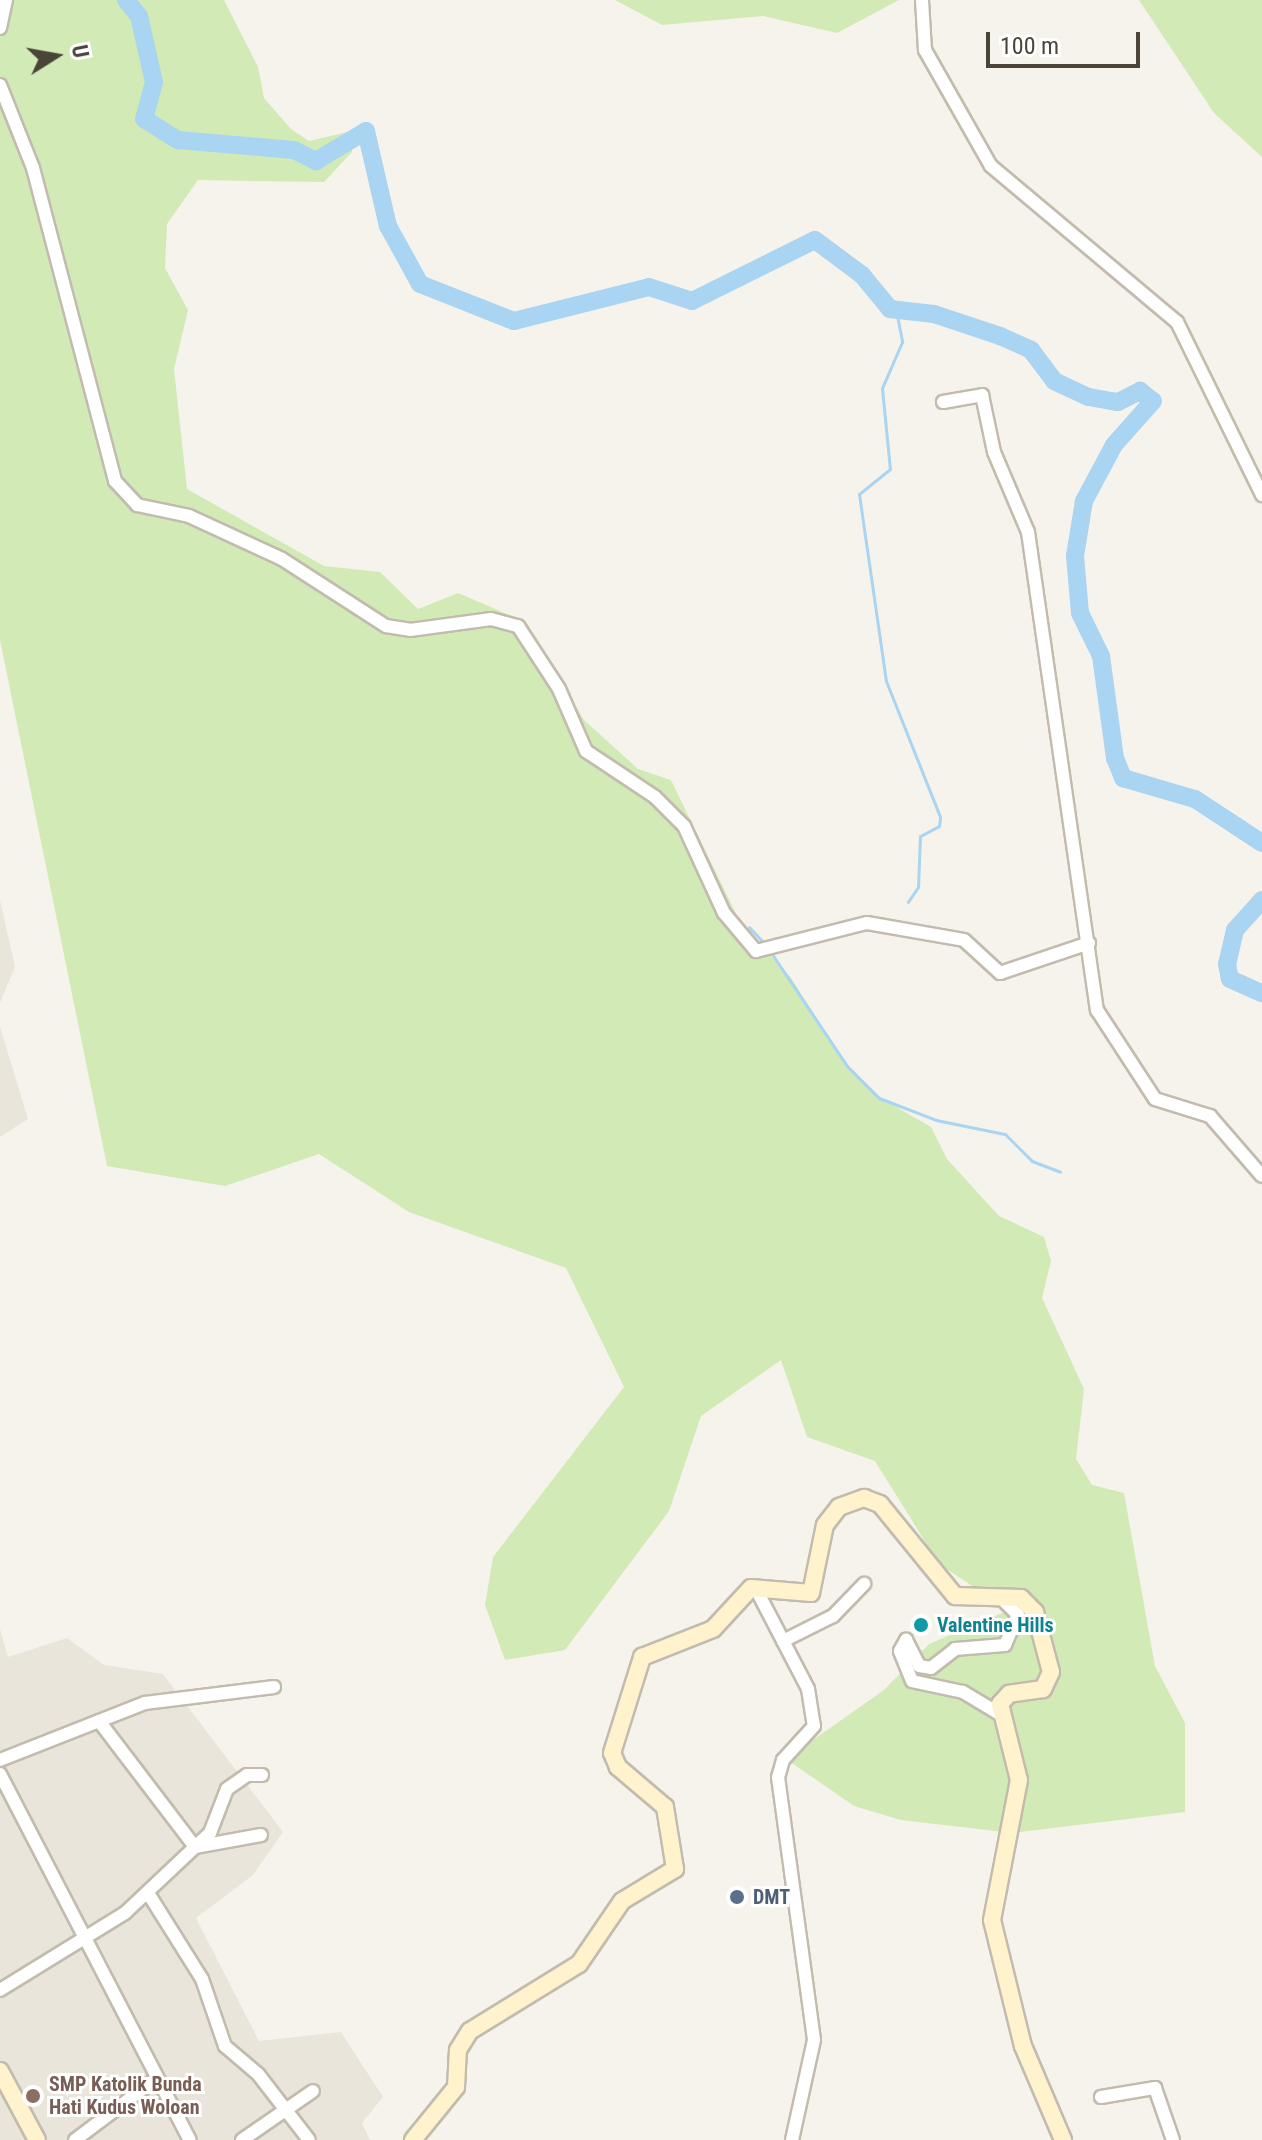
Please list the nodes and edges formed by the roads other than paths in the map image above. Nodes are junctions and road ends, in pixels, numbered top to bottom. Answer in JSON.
{"nodes":[{"id":1,"x":6,"y":0,"type":"edge"},
{"id":2,"x":922,"y":0,"type":"edge"},
{"id":3,"x":0,"y":28,"type":"edge"},
{"id":4,"x":0,"y":85,"type":"edge"},
{"id":5,"x":943,"y":402,"type":"dead end"},
{"id":6,"x":1262,"y":495,"type":"edge"},
{"id":7,"x":1089,"y":943,"type":"junction"},
{"id":8,"x":1262,"y":1176,"type":"edge"},
{"id":9,"x":864,"y":1584,"type":"dead end"},
{"id":10,"x":755,"y":1587,"type":"junction"},
{"id":11,"x":1002,"y":1599,"type":"junction"},
{"id":12,"x":783,"y":1641,"type":"junction"},
{"id":13,"x":274,"y":1687,"type":"dead end"},
{"id":14,"x":998,"y":1713,"type":"junction"},
{"id":15,"x":99,"y":1721,"type":"junction"},
{"id":16,"x":0,"y":1760,"type":"edge"},
{"id":17,"x":0,"y":1774,"type":"edge"},
{"id":18,"x":262,"y":1775,"type":"dead end"},
{"id":19,"x":261,"y":1835,"type":"dead end"},
{"id":20,"x":195,"y":1847,"type":"junction"},
{"id":21,"x":148,"y":1893,"type":"junction"},
{"id":22,"x":85,"y":1938,"type":"junction"},
{"id":23,"x":0,"y":1990,"type":"edge"},
{"id":24,"x":0,"y":2071,"type":"edge"},
{"id":25,"x":156,"y":2079,"type":"junction"},
{"id":26,"x":313,"y":2091,"type":"dead end"},
{"id":27,"x":1101,"y":2097,"type":"dead end"},
{"id":28,"x":282,"y":2112,"type":"junction"},
{"id":29,"x":37,"y":2140,"type":"edge"},
{"id":30,"x":75,"y":2140,"type":"edge"},
{"id":31,"x":190,"y":2140,"type":"edge"},
{"id":32,"x":242,"y":2140,"type":"edge"},
{"id":33,"x":309,"y":2140,"type":"edge"},
{"id":34,"x":413,"y":2140,"type":"edge"},
{"id":35,"x":792,"y":2140,"type":"edge"},
{"id":36,"x":1063,"y":2140,"type":"edge"},
{"id":37,"x":1173,"y":2140,"type":"edge"}],
"edges":[{"from":1,"to":3,"type":"street"},
{"from":2,"to":6,"type":"street"},
{"from":4,"to":7,"type":"street"},
{"from":5,"to":7,"type":"street"},
{"from":7,"to":8,"type":"street"},
{"from":9,"to":12,"type":"street"},
{"from":10,"to":11,"type":"street"},
{"from":10,"to":12,"type":"street"},
{"from":10,"to":34,"type":"street"},
{"from":11,"to":14,"type":"street"},
{"from":11,"to":14,"type":"street"},
{"from":12,"to":35,"type":"street"},
{"from":13,"to":15,"type":"street"},
{"from":14,"to":36,"type":"street"},
{"from":15,"to":16,"type":"street"},
{"from":15,"to":20,"type":"street"},
{"from":17,"to":22,"type":"street"},
{"from":18,"to":20,"type":"street"},
{"from":19,"to":20,"type":"street"},
{"from":20,"to":21,"type":"street"},
{"from":21,"to":22,"type":"street"},
{"from":21,"to":28,"type":"street"},
{"from":22,"to":23,"type":"street"},
{"from":22,"to":25,"type":"street"},
{"from":24,"to":29,"type":"street"},
{"from":25,"to":30,"type":"street"},
{"from":25,"to":31,"type":"street"},
{"from":26,"to":28,"type":"street"},
{"from":27,"to":37,"type":"street"},
{"from":28,"to":32,"type":"street"},
{"from":28,"to":33,"type":"street"}]}
